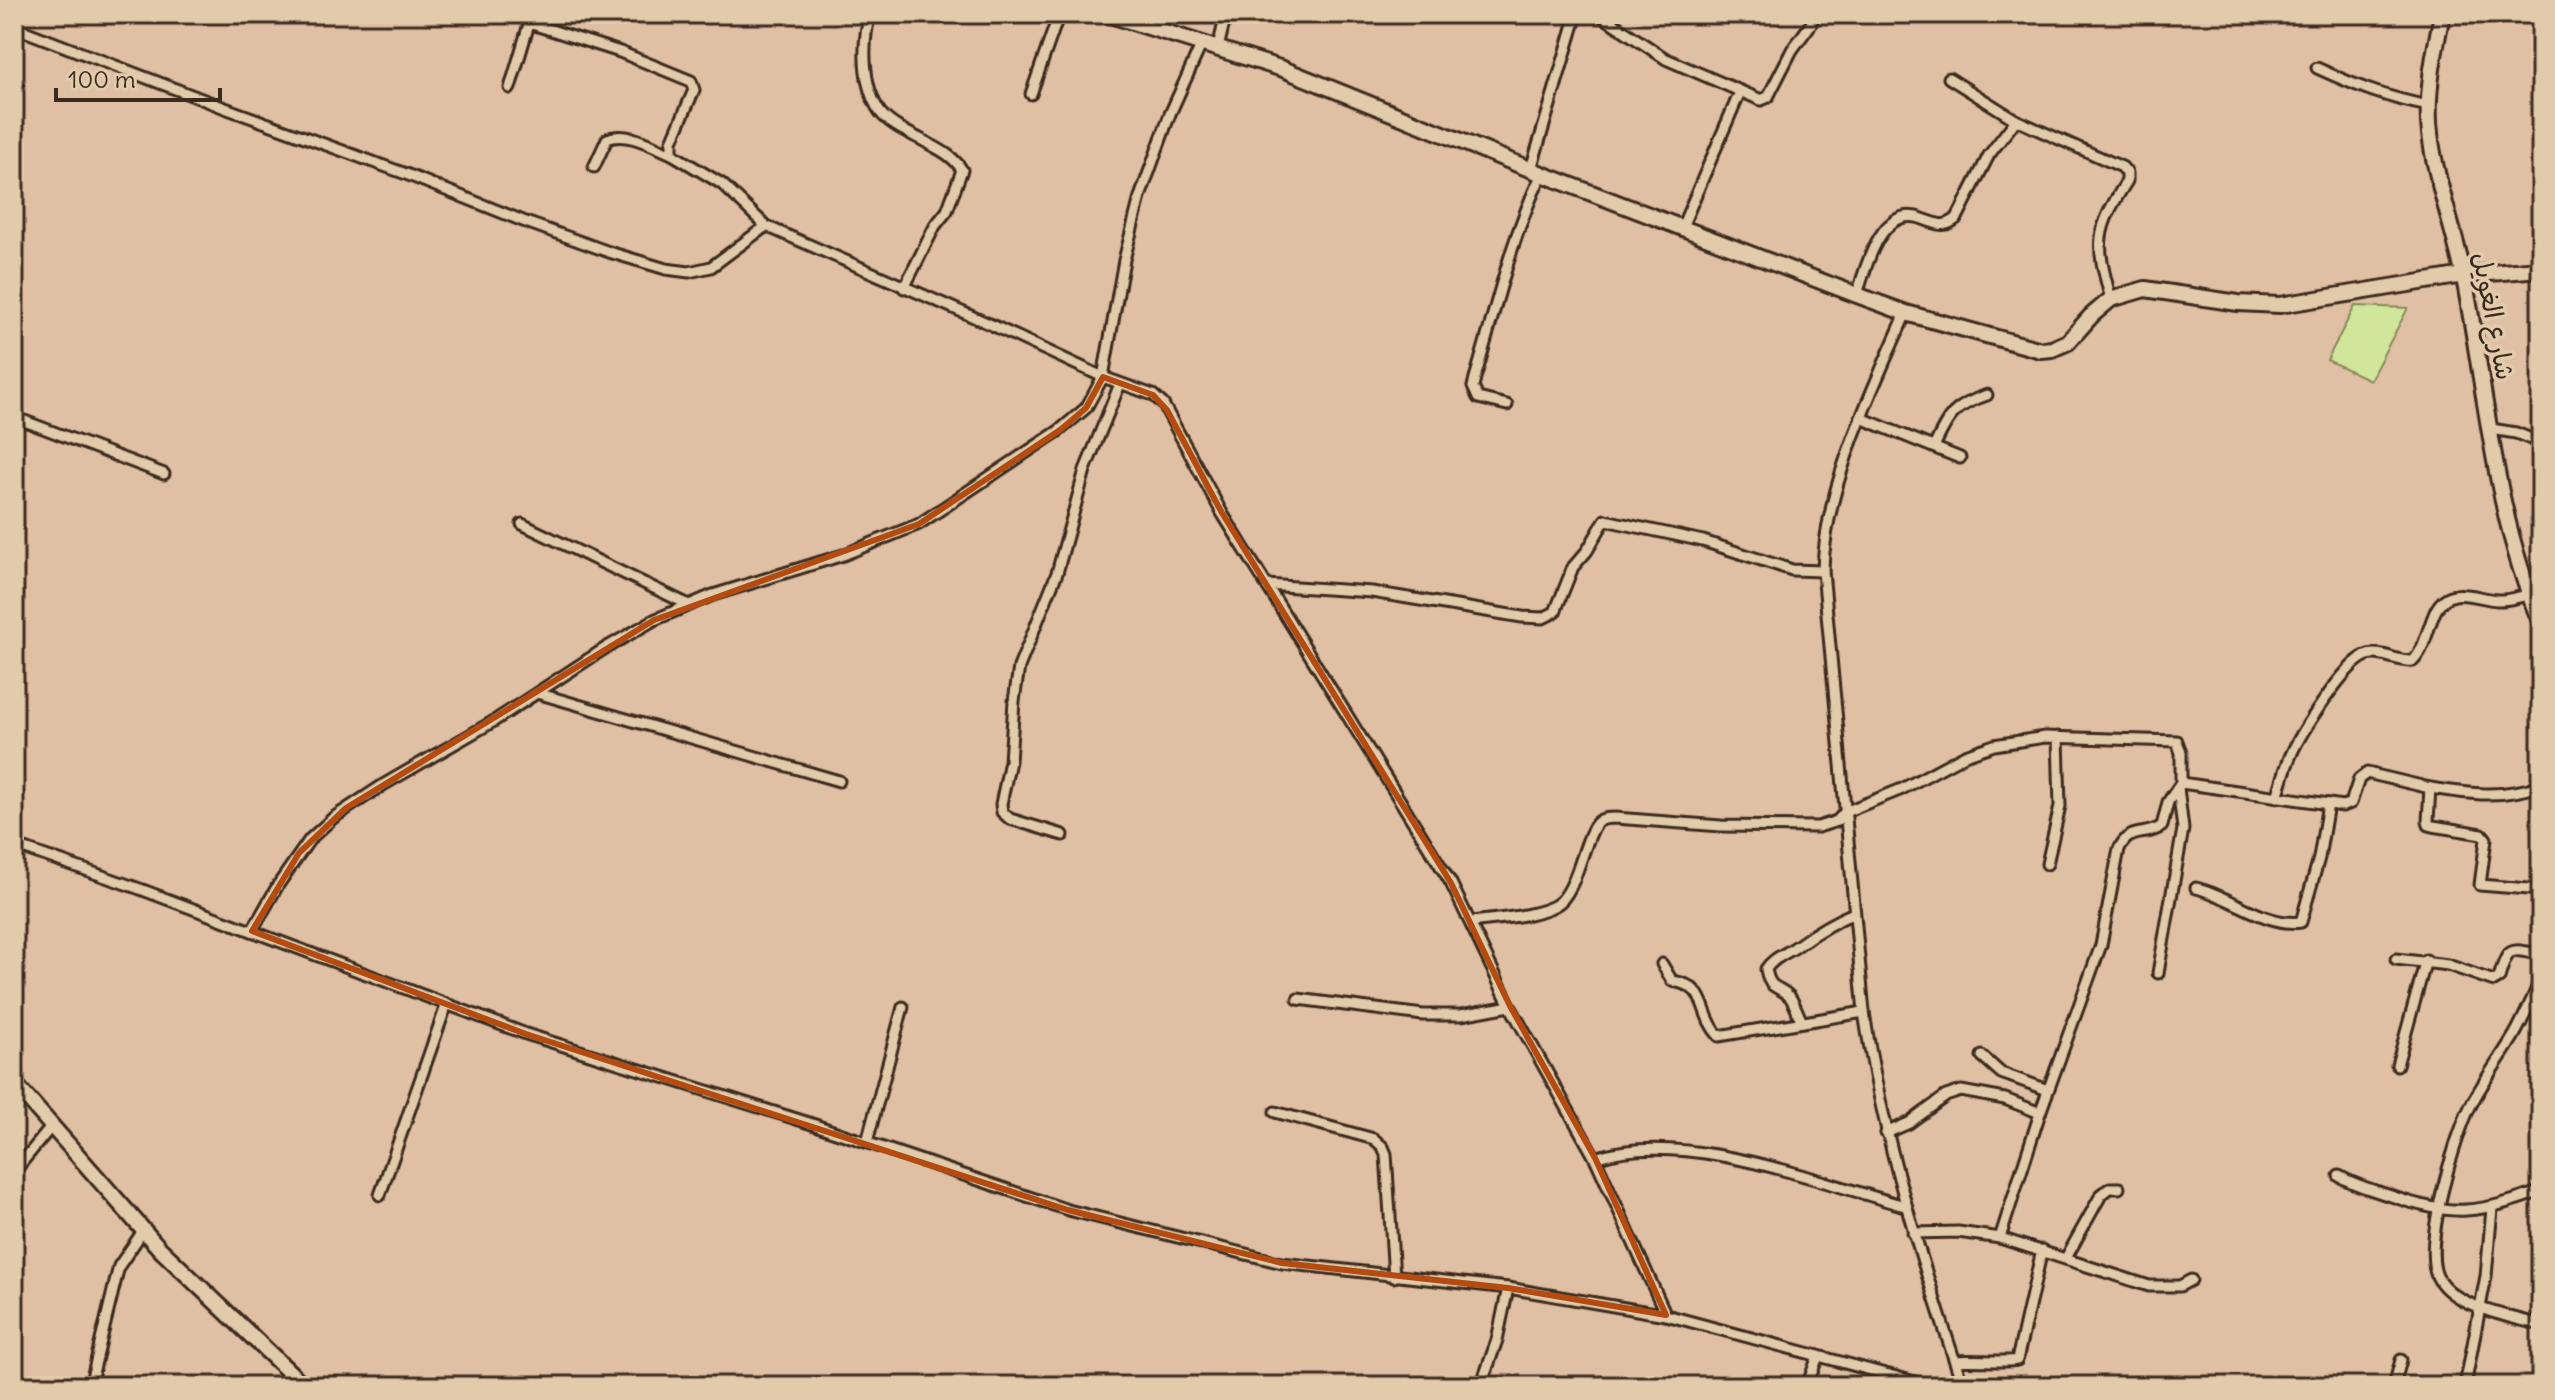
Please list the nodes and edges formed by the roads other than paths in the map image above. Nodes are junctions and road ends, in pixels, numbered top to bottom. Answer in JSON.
{"nodes":[{"id":1,"x":870,"y":14,"type":"edge"},
{"id":2,"x":1059,"y":14,"type":"edge"},
{"id":3,"x":1107,"y":14,"type":"edge"},
{"id":4,"x":1226,"y":14,"type":"edge"},
{"id":5,"x":1577,"y":14,"type":"edge"},
{"id":6,"x":1599,"y":14,"type":"edge"},
{"id":7,"x":1815,"y":14,"type":"edge"},
{"id":8,"x":2442,"y":14,"type":"edge"},
{"id":9,"x":531,"y":18,"type":"edge"},
{"id":10,"x":14,"y":27,"type":"edge"},
{"id":11,"x":1202,"y":43,"type":"junction"},
{"id":12,"x":1218,"y":48,"type":"junction"},
{"id":13,"x":2317,"y":68,"type":"dead end"},
{"id":14,"x":1949,"y":78,"type":"dead end"},
{"id":15,"x":510,"y":88,"type":"dead end"},
{"id":16,"x":1740,"y":92,"type":"junction"},
{"id":17,"x":1031,"y":94,"type":"dead end"},
{"id":18,"x":2429,"y":106,"type":"junction"},
{"id":19,"x":2016,"y":120,"type":"junction"},
{"id":20,"x":672,"y":154,"type":"junction"},
{"id":21,"x":594,"y":167,"type":"dead end"},
{"id":22,"x":1536,"y":171,"type":"junction"},
{"id":23,"x":766,"y":226,"type":"junction"},
{"id":24,"x":1682,"y":227,"type":"junction"},
{"id":25,"x":2541,"y":269,"type":"edge"},
{"id":26,"x":2464,"y":275,"type":"junction"},
{"id":27,"x":904,"y":288,"type":"junction"},
{"id":28,"x":1857,"y":295,"type":"junction"},
{"id":29,"x":2111,"y":299,"type":"junction"},
{"id":30,"x":1906,"y":313,"type":"junction"},
{"id":31,"x":1103,"y":377,"type":"junction"},
{"id":32,"x":1120,"y":384,"type":"junction"},
{"id":33,"x":1987,"y":395,"type":"dead end"},
{"id":34,"x":1507,"y":405,"type":"dead end"},
{"id":35,"x":14,"y":417,"type":"edge"},
{"id":36,"x":1861,"y":418,"type":"junction"},
{"id":37,"x":2491,"y":429,"type":"junction"},
{"id":38,"x":2541,"y":443,"type":"edge"},
{"id":39,"x":1934,"y":447,"type":"junction"},
{"id":40,"x":1960,"y":458,"type":"dead end"},
{"id":41,"x":164,"y":474,"type":"dead end"},
{"id":42,"x":522,"y":524,"type":"dead end"},
{"id":43,"x":1823,"y":571,"type":"junction"},
{"id":44,"x":1266,"y":585,"type":"junction"},
{"id":45,"x":2528,"y":595,"type":"junction"},
{"id":46,"x":689,"y":605,"type":"junction"},
{"id":47,"x":2541,"y":623,"type":"edge"},
{"id":48,"x":537,"y":693,"type":"junction"},
{"id":49,"x":2058,"y":737,"type":"junction"},
{"id":50,"x":839,"y":781,"type":"dead end"},
{"id":51,"x":2541,"y":785,"type":"edge"},
{"id":52,"x":2180,"y":786,"type":"junction"},
{"id":53,"x":2430,"y":788,"type":"junction"},
{"id":54,"x":2277,"y":797,"type":"junction"},
{"id":55,"x":2328,"y":804,"type":"junction"},
{"id":56,"x":1845,"y":812,"type":"junction"},
{"id":57,"x":1063,"y":835,"type":"dead end"},
{"id":58,"x":14,"y":845,"type":"edge"},
{"id":59,"x":2047,"y":864,"type":"dead end"},
{"id":60,"x":2196,"y":888,"type":"dead end"},
{"id":61,"x":2541,"y":890,"type":"edge"},
{"id":62,"x":1854,"y":913,"type":"junction"},
{"id":63,"x":1471,"y":922,"type":"junction"},
{"id":64,"x":252,"y":931,"type":"junction"},
{"id":65,"x":2541,"y":955,"type":"edge"},
{"id":66,"x":2396,"y":959,"type":"dead end"},
{"id":67,"x":2426,"y":960,"type":"junction"},
{"id":68,"x":1662,"y":964,"type":"dead end"},
{"id":69,"x":2158,"y":973,"type":"dead end"},
{"id":70,"x":2541,"y":979,"type":"edge"},
{"id":71,"x":1298,"y":999,"type":"dead end"},
{"id":72,"x":446,"y":1006,"type":"junction"},
{"id":73,"x":1510,"y":1006,"type":"junction"},
{"id":74,"x":903,"y":1007,"type":"dead end"},
{"id":75,"x":1864,"y":1012,"type":"junction"},
{"id":76,"x":1802,"y":1022,"type":"junction"},
{"id":77,"x":1982,"y":1056,"type":"dead end"},
{"id":78,"x":2397,"y":1065,"type":"dead end"},
{"id":79,"x":14,"y":1083,"type":"edge"},
{"id":80,"x":2048,"y":1090,"type":"junction"},
{"id":81,"x":1275,"y":1112,"type":"dead end"},
{"id":82,"x":2040,"y":1113,"type":"junction"},
{"id":83,"x":51,"y":1127,"type":"junction"},
{"id":84,"x":1886,"y":1133,"type":"junction"},
{"id":85,"x":867,"y":1142,"type":"junction"},
{"id":86,"x":1595,"y":1158,"type":"junction"},
{"id":87,"x":14,"y":1172,"type":"edge"},
{"id":88,"x":2339,"y":1176,"type":"dead end"},
{"id":89,"x":2119,"y":1188,"type":"dead end"},
{"id":90,"x":2541,"y":1191,"type":"edge"},
{"id":91,"x":380,"y":1195,"type":"dead end"},
{"id":92,"x":1905,"y":1206,"type":"junction"},
{"id":93,"x":2492,"y":1208,"type":"junction"},
{"id":94,"x":2438,"y":1210,"type":"junction"},
{"id":95,"x":143,"y":1231,"type":"junction"},
{"id":96,"x":1913,"y":1233,"type":"junction"},
{"id":97,"x":2000,"y":1238,"type":"junction"},
{"id":98,"x":2042,"y":1250,"type":"junction"},
{"id":99,"x":2066,"y":1258,"type":"junction"},
{"id":100,"x":1394,"y":1277,"type":"junction"},
{"id":101,"x":2191,"y":1280,"type":"dead end"},
{"id":102,"x":1508,"y":1288,"type":"junction"},
{"id":103,"x":2480,"y":1308,"type":"junction"},
{"id":104,"x":1666,"y":1315,"type":"junction"},
{"id":105,"x":2541,"y":1325,"type":"edge"},
{"id":106,"x":1818,"y":1356,"type":"junction"},
{"id":107,"x":2401,"y":1360,"type":"dead end"},
{"id":108,"x":1955,"y":1361,"type":"junction"},
{"id":109,"x":90,"y":1386,"type":"edge"},
{"id":110,"x":304,"y":1386,"type":"edge"},
{"id":111,"x":1481,"y":1386,"type":"edge"},
{"id":112,"x":1807,"y":1386,"type":"edge"},
{"id":113,"x":1930,"y":1386,"type":"edge"},
{"id":114,"x":1963,"y":1386,"type":"edge"},
{"id":115,"x":2394,"y":1386,"type":"edge"},
{"id":116,"x":2465,"y":1386,"type":"edge"}],
"edges":[{"from":1,"to":27,"type":"street"},
{"from":2,"to":17,"type":"street"},
{"from":3,"to":11,"type":"street"},
{"from":4,"to":12,"type":"street"},
{"from":5,"to":22,"type":"street"},
{"from":6,"to":16,"type":"street"},
{"from":7,"to":16,"type":"street"},
{"from":8,"to":18,"type":"street","name":"شارع الغويل"},
{"from":9,"to":15,"type":"street"},
{"from":9,"to":20,"type":"street"},
{"from":10,"to":23,"type":"street"},
{"from":11,"to":12,"type":"street"},
{"from":11,"to":31,"type":"street"},
{"from":12,"to":22,"type":"street"},
{"from":13,"to":18,"type":"street"},
{"from":14,"to":19,"type":"street"},
{"from":16,"to":24,"type":"street"},
{"from":18,"to":26,"type":"street","name":"شارع الغويل"},
{"from":19,"to":28,"type":"street"},
{"from":19,"to":29,"type":"street"},
{"from":20,"to":21,"type":"street"},
{"from":20,"to":23,"type":"street"},
{"from":22,"to":24,"type":"street"},
{"from":22,"to":34,"type":"street"},
{"from":23,"to":27,"type":"street"},
{"from":24,"to":28,"type":"street"},
{"from":25,"to":26,"type":"street"},
{"from":26,"to":29,"type":"street"},
{"from":26,"to":37,"type":"street","name":"شارع الغويل"},
{"from":27,"to":31,"type":"street"},
{"from":28,"to":30,"type":"street"},
{"from":29,"to":30,"type":"street"},
{"from":30,"to":36,"type":"street"},
{"from":31,"to":32,"type":"street"},
{"from":31,"to":46,"type":"street"},
{"from":32,"to":44,"type":"street"},
{"from":32,"to":57,"type":"street"},
{"from":33,"to":39,"type":"street"},
{"from":35,"to":41,"type":"street"},
{"from":36,"to":39,"type":"street"},
{"from":36,"to":43,"type":"street"},
{"from":37,"to":38,"type":"street"},
{"from":37,"to":45,"type":"street","name":"شارع الغويل"},
{"from":39,"to":40,"type":"street"},
{"from":42,"to":46,"type":"street"},
{"from":43,"to":44,"type":"street"},
{"from":43,"to":56,"type":"street"},
{"from":44,"to":63,"type":"street"},
{"from":45,"to":47,"type":"street","name":"شارع الغويل"},
{"from":45,"to":54,"type":"street"},
{"from":46,"to":48,"type":"street"},
{"from":48,"to":50,"type":"street"},
{"from":48,"to":64,"type":"street"},
{"from":49,"to":52,"type":"street"},
{"from":49,"to":56,"type":"street"},
{"from":49,"to":59,"type":"street"},
{"from":51,"to":53,"type":"street"},
{"from":52,"to":54,"type":"street"},
{"from":52,"to":69,"type":"street"},
{"from":52,"to":80,"type":"street"},
{"from":53,"to":55,"type":"street"},
{"from":53,"to":61,"type":"street"},
{"from":54,"to":55,"type":"street"},
{"from":55,"to":60,"type":"street"},
{"from":56,"to":62,"type":"street"},
{"from":56,"to":63,"type":"street"},
{"from":58,"to":64,"type":"street"},
{"from":62,"to":75,"type":"street"},
{"from":62,"to":76,"type":"street"},
{"from":63,"to":73,"type":"street"},
{"from":64,"to":72,"type":"street"},
{"from":65,"to":67,"type":"street"},
{"from":66,"to":67,"type":"street"},
{"from":67,"to":78,"type":"street"},
{"from":68,"to":76,"type":"street"},
{"from":70,"to":94,"type":"street"},
{"from":71,"to":73,"type":"street"},
{"from":72,"to":85,"type":"street"},
{"from":72,"to":91,"type":"street"},
{"from":73,"to":86,"type":"street"},
{"from":74,"to":85,"type":"street"},
{"from":75,"to":76,"type":"street"},
{"from":75,"to":84,"type":"street"},
{"from":77,"to":80,"type":"street"},
{"from":79,"to":83,"type":"street"},
{"from":80,"to":82,"type":"street"},
{"from":81,"to":100,"type":"street"},
{"from":82,"to":84,"type":"street"},
{"from":82,"to":97,"type":"street"},
{"from":83,"to":87,"type":"street"},
{"from":83,"to":95,"type":"street"},
{"from":84,"to":92,"type":"street"},
{"from":85,"to":100,"type":"street"},
{"from":86,"to":92,"type":"street"},
{"from":86,"to":104,"type":"street"},
{"from":88,"to":94,"type":"street"},
{"from":89,"to":99,"type":"street"},
{"from":90,"to":93,"type":"street"},
{"from":92,"to":96,"type":"street"},
{"from":93,"to":94,"type":"street"},
{"from":93,"to":103,"type":"street"},
{"from":94,"to":103,"type":"street"},
{"from":95,"to":109,"type":"street"},
{"from":95,"to":110,"type":"street"},
{"from":96,"to":97,"type":"street"},
{"from":96,"to":108,"type":"street"},
{"from":97,"to":98,"type":"street"},
{"from":98,"to":99,"type":"street"},
{"from":98,"to":108,"type":"street"},
{"from":99,"to":101,"type":"street"},
{"from":100,"to":102,"type":"street"},
{"from":102,"to":104,"type":"street"},
{"from":102,"to":111,"type":"street"},
{"from":103,"to":105,"type":"street"},
{"from":103,"to":116,"type":"street"},
{"from":104,"to":106,"type":"street"},
{"from":106,"to":112,"type":"street"},
{"from":106,"to":113,"type":"street"},
{"from":107,"to":115,"type":"street"},
{"from":108,"to":114,"type":"street"}]}
